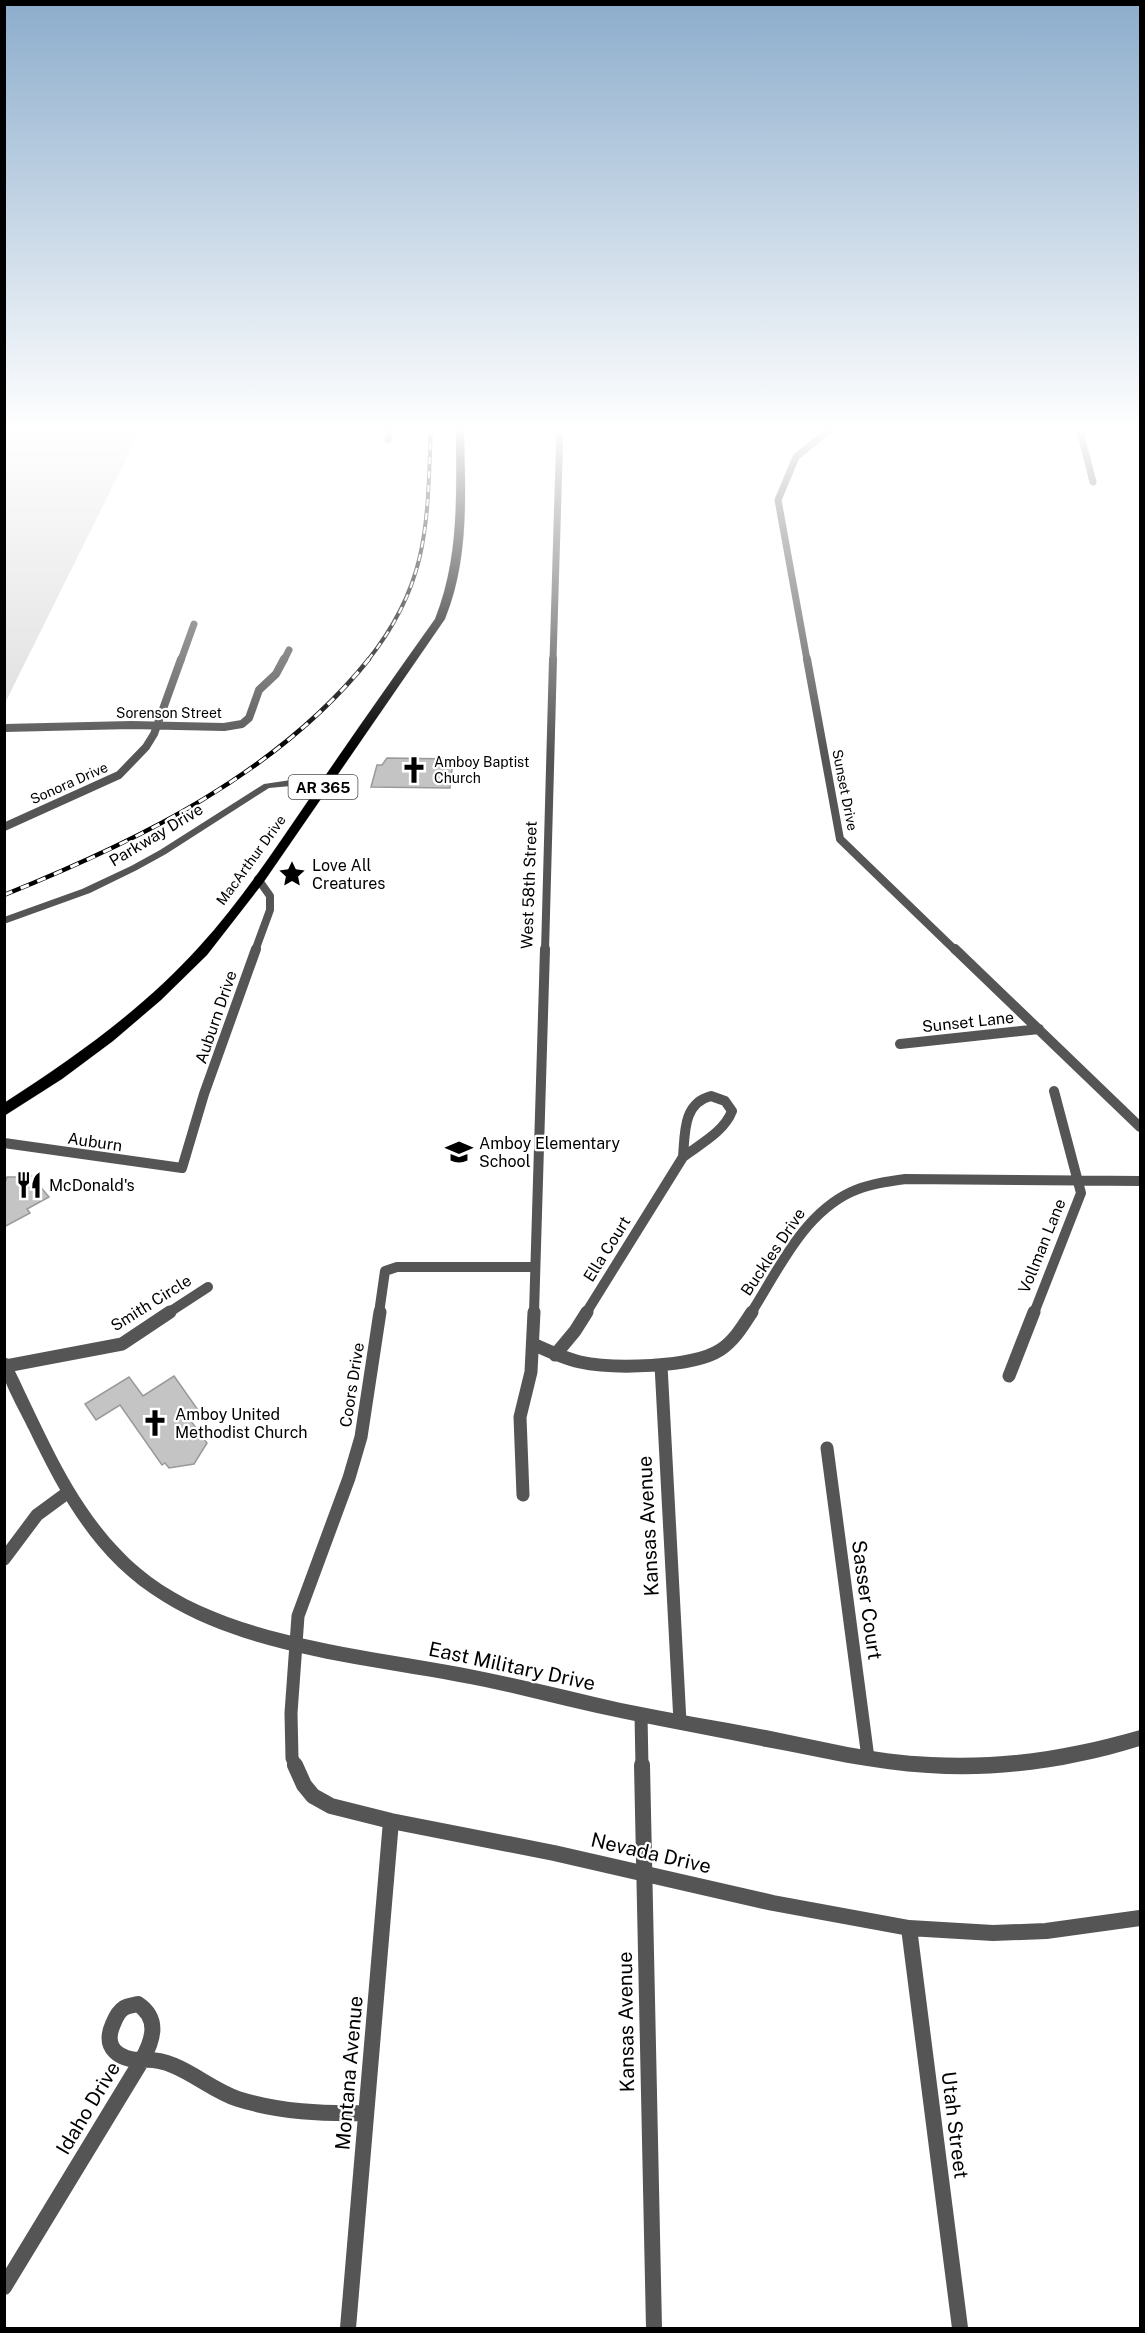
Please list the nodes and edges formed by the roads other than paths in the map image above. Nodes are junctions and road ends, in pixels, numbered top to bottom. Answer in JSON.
{"nodes":[{"id":1,"x":459,"y":536,"type":"edge"},
{"id":2,"x":557,"y":536,"type":"edge"},
{"id":3,"x":784,"y":536,"type":"edge"},
{"id":4,"x":194,"y":624,"type":"dead end"},
{"id":5,"x":289,"y":650,"type":"dead end"},
{"id":6,"x":157,"y":726,"type":"junction"},
{"id":7,"x":4,"y":728,"type":"edge"},
{"id":8,"x":322,"y":788,"type":"junction"},
{"id":9,"x":4,"y":827,"type":"edge"},
{"id":10,"x":258,"y":879,"type":"junction"},
{"id":11,"x":4,"y":921,"type":"edge"},
{"id":12,"x":1039,"y":1029,"type":"junction"},
{"id":13,"x":900,"y":1044,"type":"dead end"},
{"id":14,"x":1054,"y":1091,"type":"dead end"},
{"id":15,"x":4,"y":1111,"type":"edge"},
{"id":16,"x":1140,"y":1126,"type":"edge"},
{"id":17,"x":4,"y":1143,"type":"edge"},
{"id":18,"x":683,"y":1157,"type":"junction"},
{"id":19,"x":182,"y":1168,"type":"joint"},
{"id":20,"x":1079,"y":1181,"type":"junction"},
{"id":21,"x":1140,"y":1181,"type":"edge"},
{"id":22,"x":535,"y":1267,"type":"junction"},
{"id":23,"x":208,"y":1287,"type":"dead end"},
{"id":24,"x":532,"y":1344,"type":"junction"},
{"id":25,"x":555,"y":1355,"type":"junction"},
{"id":26,"x":5,"y":1365,"type":"edge"},
{"id":27,"x":661,"y":1365,"type":"junction"},
{"id":28,"x":1010,"y":1376,"type":"dead end"},
{"id":29,"x":826,"y":1448,"type":"dead end"},
{"id":30,"x":67,"y":1492,"type":"junction"},
{"id":31,"x":523,"y":1495,"type":"dead end"},
{"id":32,"x":4,"y":1559,"type":"edge"},
{"id":33,"x":294,"y":1644,"type":"junction"},
{"id":34,"x":641,"y":1715,"type":"junction"},
{"id":35,"x":680,"y":1722,"type":"junction"},
{"id":36,"x":1140,"y":1738,"type":"edge"},
{"id":37,"x":868,"y":1758,"type":"junction"},
{"id":38,"x":391,"y":1821,"type":"junction"},
{"id":39,"x":644,"y":1873,"type":"junction"},
{"id":40,"x":1140,"y":1918,"type":"edge"},
{"id":41,"x":909,"y":1928,"type":"junction"},
{"id":42,"x":366,"y":2113,"type":"junction"},
{"id":43,"x":4,"y":2287,"type":"edge"},
{"id":44,"x":348,"y":2328,"type":"edge"},
{"id":45,"x":654,"y":2328,"type":"edge"},
{"id":46,"x":960,"y":2328,"type":"edge"}],
"edges":[{"from":1,"to":8,"type":"main road","name":"MacArthur Drive","number":"AR 365"},
{"from":2,"to":22,"type":"street","name":"West 58th Street"},
{"from":3,"to":12,"type":"street","name":"Sunset Drive"},
{"from":4,"to":6,"type":"street","name":"Sonora Drive"},
{"from":5,"to":6,"type":"street","name":"Sorenson Street"},
{"from":6,"to":7,"type":"street","name":"Sorenson Street"},
{"from":6,"to":9,"type":"street","name":"Sonora Drive"},
{"from":8,"to":10,"type":"main road","name":"MacArthur Drive","number":"AR 365"},
{"from":8,"to":11,"type":"street","name":"Parkway Drive"},
{"from":10,"to":15,"type":"main road","name":"MacArthur Drive","number":"AR 365"},
{"from":10,"to":19,"type":"street","name":"Auburn Drive"},
{"from":12,"to":13,"type":"street","name":"Sunset Lane"},
{"from":12,"to":16,"type":"street","name":"Sunset Drive"},
{"from":14,"to":20,"type":"street","name":"Vollman Lane"},
{"from":17,"to":19,"type":"street","name":"Auburn"},
{"from":18,"to":18,"type":"street","name":"Ella Court"},
{"from":18,"to":25,"type":"street","name":"Ella Court"},
{"from":20,"to":21,"type":"street","name":"Buckles Drive"},
{"from":20,"to":27,"type":"street","name":"Buckles Drive"},
{"from":20,"to":28,"type":"street","name":"Vollman Lane"},
{"from":22,"to":24,"type":"street","name":"West 58th Street"},
{"from":22,"to":33,"type":"street","name":"Coors Drive"},
{"from":23,"to":26,"type":"street","name":"Smith Circle"},
{"from":24,"to":25,"type":"street"},
{"from":24,"to":31,"type":"street","name":"West 58th Street"},
{"from":25,"to":27,"type":"street","name":"Buckles Drive"},
{"from":26,"to":30,"type":"street","name":"East Military Drive"},
{"from":27,"to":35,"type":"street","name":"Kansas Avenue"},
{"from":29,"to":37,"type":"street","name":"Sasser Court"},
{"from":30,"to":32,"type":"street"},
{"from":30,"to":33,"type":"street","name":"East Military Drive"},
{"from":33,"to":34,"type":"street","name":"East Military Drive"},
{"from":33,"to":38,"type":"street","name":"Nevada Drive"},
{"from":34,"to":35,"type":"street","name":"East Military Drive"},
{"from":34,"to":39,"type":"street","name":"Kansas Avenue"},
{"from":35,"to":37,"type":"street","name":"East Military Drive"},
{"from":36,"to":37,"type":"street","name":"East Military Drive"},
{"from":38,"to":39,"type":"street","name":"Nevada Drive"},
{"from":38,"to":42,"type":"street","name":"Montana Avenue"},
{"from":39,"to":41,"type":"street","name":"Nevada Drive"},
{"from":39,"to":45,"type":"street","name":"Kansas Avenue"},
{"from":40,"to":41,"type":"street","name":"Nevada Drive"},
{"from":41,"to":46,"type":"street","name":"Utah Street"},
{"from":42,"to":43,"type":"street","name":"Idaho Drive"},
{"from":42,"to":44,"type":"street","name":"Montana Avenue"}]}
